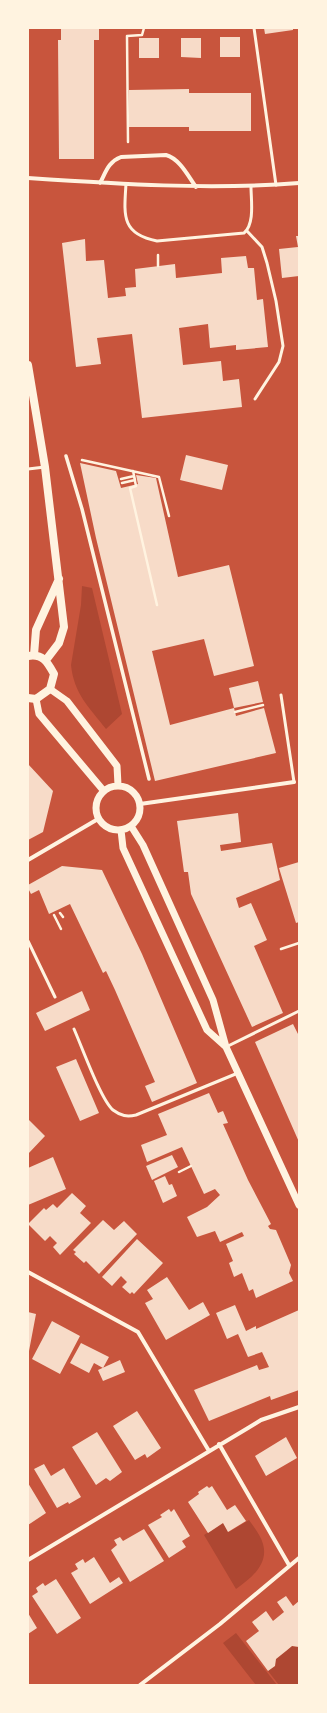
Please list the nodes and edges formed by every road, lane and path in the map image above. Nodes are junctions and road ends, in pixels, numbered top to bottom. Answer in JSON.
{"nodes":[{"id":1,"x":144,"y":28,"type":"edge"},
{"id":2,"x":254,"y":28,"type":"edge"},
{"id":3,"x":128,"y":145,"type":"dead end"},
{"id":4,"x":28,"y":178,"type":"edge"},
{"id":5,"x":100,"y":183,"type":"junction"},
{"id":6,"x":299,"y":183,"type":"edge"},
{"id":7,"x":126,"y":184,"type":"junction"},
{"id":8,"x":276,"y":185,"type":"junction"},
{"id":9,"x":196,"y":187,"type":"junction"},
{"id":10,"x":251,"y":187,"type":"junction"},
{"id":11,"x":247,"y":231,"type":"junction"},
{"id":12,"x":158,"y":254,"type":"dead end"},
{"id":13,"x":158,"y":266,"type":"dead end"},
{"id":14,"x":28,"y":365,"type":"edge"},
{"id":15,"x":255,"y":400,"type":"dead end"},
{"id":16,"x":66,"y":456,"type":"joint"},
{"id":17,"x":45,"y":467,"type":"junction"},
{"id":18,"x":28,"y":469,"type":"edge"},
{"id":19,"x":133,"y":471,"type":"junction"},
{"id":20,"x":121,"y":479,"type":"dead end"},
{"id":21,"x":122,"y":483,"type":"dead end"},
{"id":22,"x":169,"y":516,"type":"dead end"},
{"id":23,"x":59,"y":578,"type":"junction"},
{"id":24,"x":157,"y":605,"type":"dead end"},
{"id":25,"x":31,"y":655,"type":"edge"},
{"id":26,"x":46,"y":660,"type":"junction"},
{"id":27,"x":50,"y":690,"type":"junction"},
{"id":28,"x":281,"y":695,"type":"dead end"},
{"id":29,"x":32,"y":699,"type":"edge"},
{"id":30,"x":263,"y":704,"type":"dead end"},
{"id":31,"x":235,"y":712,"type":"dead end"},
{"id":32,"x":149,"y":779,"type":"dead end"},
{"id":33,"x":294,"y":782,"type":"joint"},
{"id":34,"x":118,"y":785,"type":"junction"},
{"id":35,"x":103,"y":790,"type":"junction"},
{"id":36,"x":140,"y":804,"type":"junction"},
{"id":37,"x":98,"y":819,"type":"junction"},
{"id":38,"x":131,"y":826,"type":"junction"},
{"id":39,"x":121,"y":830,"type":"junction"},
{"id":40,"x":28,"y":860,"type":"edge"},
{"id":41,"x":60,"y":913,"type":"dead end"},
{"id":42,"x":54,"y":916,"type":"dead end"},
{"id":43,"x":63,"y":917,"type":"dead end"},
{"id":44,"x":61,"y":930,"type":"dead end"},
{"id":45,"x":28,"y":941,"type":"edge"},
{"id":46,"x":299,"y":943,"type":"edge"},
{"id":47,"x":281,"y":949,"type":"dead end"},
{"id":48,"x":55,"y":997,"type":"dead end"},
{"id":49,"x":299,"y":1011,"type":"edge"},
{"id":50,"x":74,"y":1029,"type":"dead end"},
{"id":51,"x":226,"y":1047,"type":"junction"},
{"id":52,"x":238,"y":1072,"type":"junction"},
{"id":53,"x":190,"y":1166,"type":"dead end"},
{"id":54,"x":179,"y":1172,"type":"dead end"},
{"id":55,"x":299,"y":1205,"type":"edge"},
{"id":56,"x":28,"y":1272,"type":"edge"},
{"id":57,"x":299,"y":1407,"type":"edge"},
{"id":58,"x":219,"y":1444,"type":"junction"},
{"id":59,"x":210,"y":1450,"type":"junction"},
{"id":60,"x":299,"y":1558,"type":"edge"},
{"id":61,"x":28,"y":1560,"type":"edge"},
{"id":62,"x":289,"y":1565,"type":"junction"},
{"id":63,"x":140,"y":1685,"type":"edge"}],
"edges":[{"from":1,"to":3,"type":"path"},
{"from":2,"to":8,"type":"lane"},
{"from":4,"to":5,"type":"street"},
{"from":5,"to":7,"type":"street"},
{"from":5,"to":9,"type":"street"},
{"from":6,"to":8,"type":"street"},
{"from":7,"to":9,"type":"street"},
{"from":7,"to":11,"type":"lane"},
{"from":8,"to":10,"type":"street"},
{"from":9,"to":10,"type":"street"},
{"from":10,"to":11,"type":"lane"},
{"from":11,"to":15,"type":"lane"},
{"from":12,"to":13,"type":"path"},
{"from":14,"to":17,"type":"main road"},
{"from":16,"to":19,"type":"path"},
{"from":16,"to":32,"type":"street"},
{"from":17,"to":18,"type":"lane"},
{"from":17,"to":23,"type":"main road"},
{"from":19,"to":21,"type":"path"},
{"from":19,"to":22,"type":"path"},
{"from":20,"to":24,"type":"path"},
{"from":23,"to":25,"type":"main road"},
{"from":23,"to":26,"type":"main road"},
{"from":25,"to":26,"type":"main road"},
{"from":26,"to":27,"type":"main road"},
{"from":27,"to":29,"type":"main road"},
{"from":27,"to":34,"type":"street"},
{"from":28,"to":33,"type":"lane"},
{"from":29,"to":35,"type":"street"},
{"from":30,"to":31,"type":"path"},
{"from":33,"to":36,"type":"street"},
{"from":34,"to":35,"type":"street"},
{"from":34,"to":36,"type":"street"},
{"from":35,"to":37,"type":"street"},
{"from":36,"to":38,"type":"street"},
{"from":37,"to":39,"type":"street"},
{"from":37,"to":40,"type":"street"},
{"from":38,"to":39,"type":"street"},
{"from":38,"to":51,"type":"street"},
{"from":39,"to":51,"type":"street"},
{"from":41,"to":43,"type":"path"},
{"from":42,"to":44,"type":"path"},
{"from":45,"to":48,"type":"lane"},
{"from":46,"to":47,"type":"path"},
{"from":49,"to":51,"type":"lane"},
{"from":50,"to":52,"type":"lane"},
{"from":51,"to":52,"type":"street"},
{"from":52,"to":55,"type":"street"},
{"from":53,"to":54,"type":"path"},
{"from":56,"to":59,"type":"street"},
{"from":57,"to":58,"type":"street"},
{"from":58,"to":59,"type":"street"},
{"from":58,"to":62,"type":"street"},
{"from":59,"to":61,"type":"street"},
{"from":60,"to":62,"type":"street"},
{"from":62,"to":63,"type":"street"}]}
